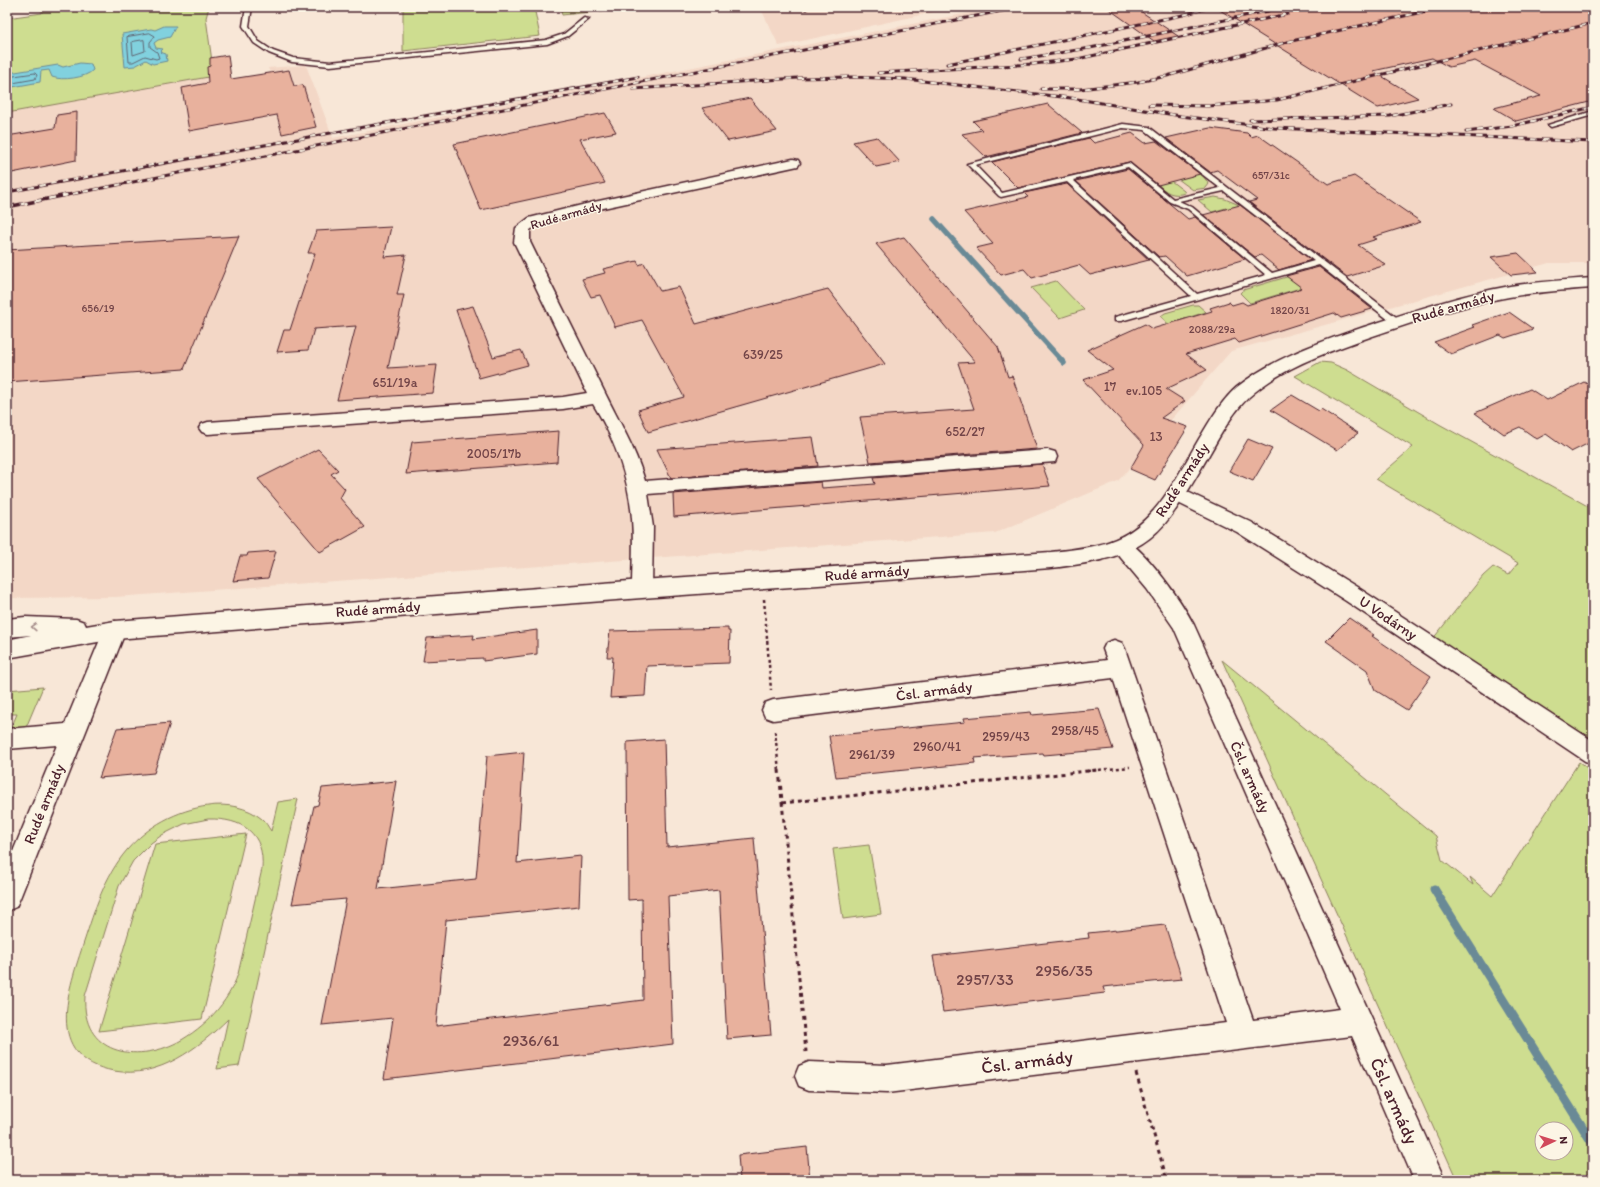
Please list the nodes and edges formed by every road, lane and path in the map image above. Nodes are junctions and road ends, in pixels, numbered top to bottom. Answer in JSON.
{"nodes":[{"id":1,"x":249,"y":7,"type":"edge"},
{"id":2,"x":586,"y":19,"type":"dead end"},
{"id":3,"x":1593,"y":113,"type":"edge"},
{"id":4,"x":1551,"y":125,"type":"dead end"},
{"id":5,"x":793,"y":163,"type":"dead end"},
{"id":6,"x":1068,"y":179,"type":"junction"},
{"id":7,"x":1225,"y":189,"type":"junction"},
{"id":8,"x":1172,"y":201,"type":"junction"},
{"id":9,"x":1320,"y":262,"type":"junction"},
{"id":10,"x":1271,"y":276,"type":"junction"},
{"id":11,"x":1593,"y":283,"type":"edge"},
{"id":12,"x":1196,"y":297,"type":"junction"},
{"id":13,"x":1118,"y":319,"type":"dead end"},
{"id":14,"x":1397,"y":322,"type":"junction"},
{"id":15,"x":598,"y":398,"type":"junction"},
{"id":16,"x":208,"y":428,"type":"dead end"},
{"id":17,"x":1048,"y":458,"type":"dead end"},
{"id":18,"x":638,"y":488,"type":"junction"},
{"id":19,"x":1177,"y":494,"type":"junction"},
{"id":20,"x":1121,"y":546,"type":"junction"},
{"id":21,"x":763,"y":581,"type":"junction"},
{"id":22,"x":642,"y":589,"type":"junction"},
{"id":23,"x":7,"y":628,"type":"edge"},
{"id":24,"x":115,"y":630,"type":"junction"},
{"id":25,"x":7,"y":649,"type":"edge"},
{"id":26,"x":773,"y":710,"type":"junction"},
{"id":27,"x":72,"y":734,"type":"junction"},
{"id":28,"x":7,"y":739,"type":"edge"},
{"id":29,"x":1593,"y":754,"type":"edge"},
{"id":30,"x":1153,"y":765,"type":"junction"},
{"id":31,"x":782,"y":803,"type":"junction"},
{"id":32,"x":7,"y":898,"type":"edge"},
{"id":33,"x":1358,"y":1021,"type":"junction"},
{"id":34,"x":1244,"y":1036,"type":"junction"},
{"id":35,"x":1130,"y":1050,"type":"junction"},
{"id":36,"x":809,"y":1076,"type":"joint"},
{"id":37,"x":1167,"y":1180,"type":"edge"},
{"id":38,"x":1430,"y":1180,"type":"edge"}],
"edges":[{"from":1,"to":2,"type":"lane"},
{"from":3,"to":4,"type":"lane"},
{"from":5,"to":15,"type":"street","name":"Rudé armády"},
{"from":6,"to":7,"type":"lane"},
{"from":6,"to":8,"type":"lane"},
{"from":6,"to":12,"type":"lane"},
{"from":7,"to":8,"type":"lane"},
{"from":7,"to":9,"type":"lane"},
{"from":8,"to":10,"type":"lane"},
{"from":9,"to":10,"type":"lane"},
{"from":9,"to":14,"type":"lane"},
{"from":10,"to":12,"type":"lane"},
{"from":11,"to":14,"type":"main road","name":"Rudé armády"},
{"from":12,"to":13,"type":"lane"},
{"from":14,"to":19,"type":"main road","name":"Rudé armády"},
{"from":15,"to":16,"type":"street"},
{"from":15,"to":18,"type":"street","name":"Rudé armády"},
{"from":17,"to":18,"type":"street"},
{"from":18,"to":22,"type":"street","name":"Rudé armády"},
{"from":19,"to":20,"type":"main road","name":"Rudé armády"},
{"from":19,"to":29,"type":"street","name":"U Vodárny"},
{"from":20,"to":21,"type":"main road","name":"Rudé armády"},
{"from":20,"to":33,"type":"street","name":"Čsl. armády"},
{"from":21,"to":22,"type":"main road","name":"Rudé armády"},
{"from":21,"to":26,"type":"path"},
{"from":22,"to":24,"type":"main road","name":"Rudé armády"},
{"from":24,"to":23,"type":"main road","name":"Rudé armády","one_way":true},
{"from":24,"to":25,"type":"main road","name":"Rudé armády"},
{"from":24,"to":27,"type":"street","name":"Rudé armády"},
{"from":26,"to":30,"type":"street","name":"Čsl. armády"},
{"from":26,"to":31,"type":"path"},
{"from":27,"to":28,"type":"street"},
{"from":27,"to":32,"type":"street","name":"Rudé armády"},
{"from":30,"to":31,"type":"path"},
{"from":30,"to":34,"type":"street","name":"Čsl. armády"},
{"from":31,"to":36,"type":"path"},
{"from":33,"to":34,"type":"street","name":"Čsl. armády"},
{"from":33,"to":38,"type":"street","name":"Čsl. armády"},
{"from":34,"to":35,"type":"street","name":"Čsl. armády"},
{"from":35,"to":36,"type":"street","name":"Čsl. armády"},
{"from":35,"to":37,"type":"path"}]}
